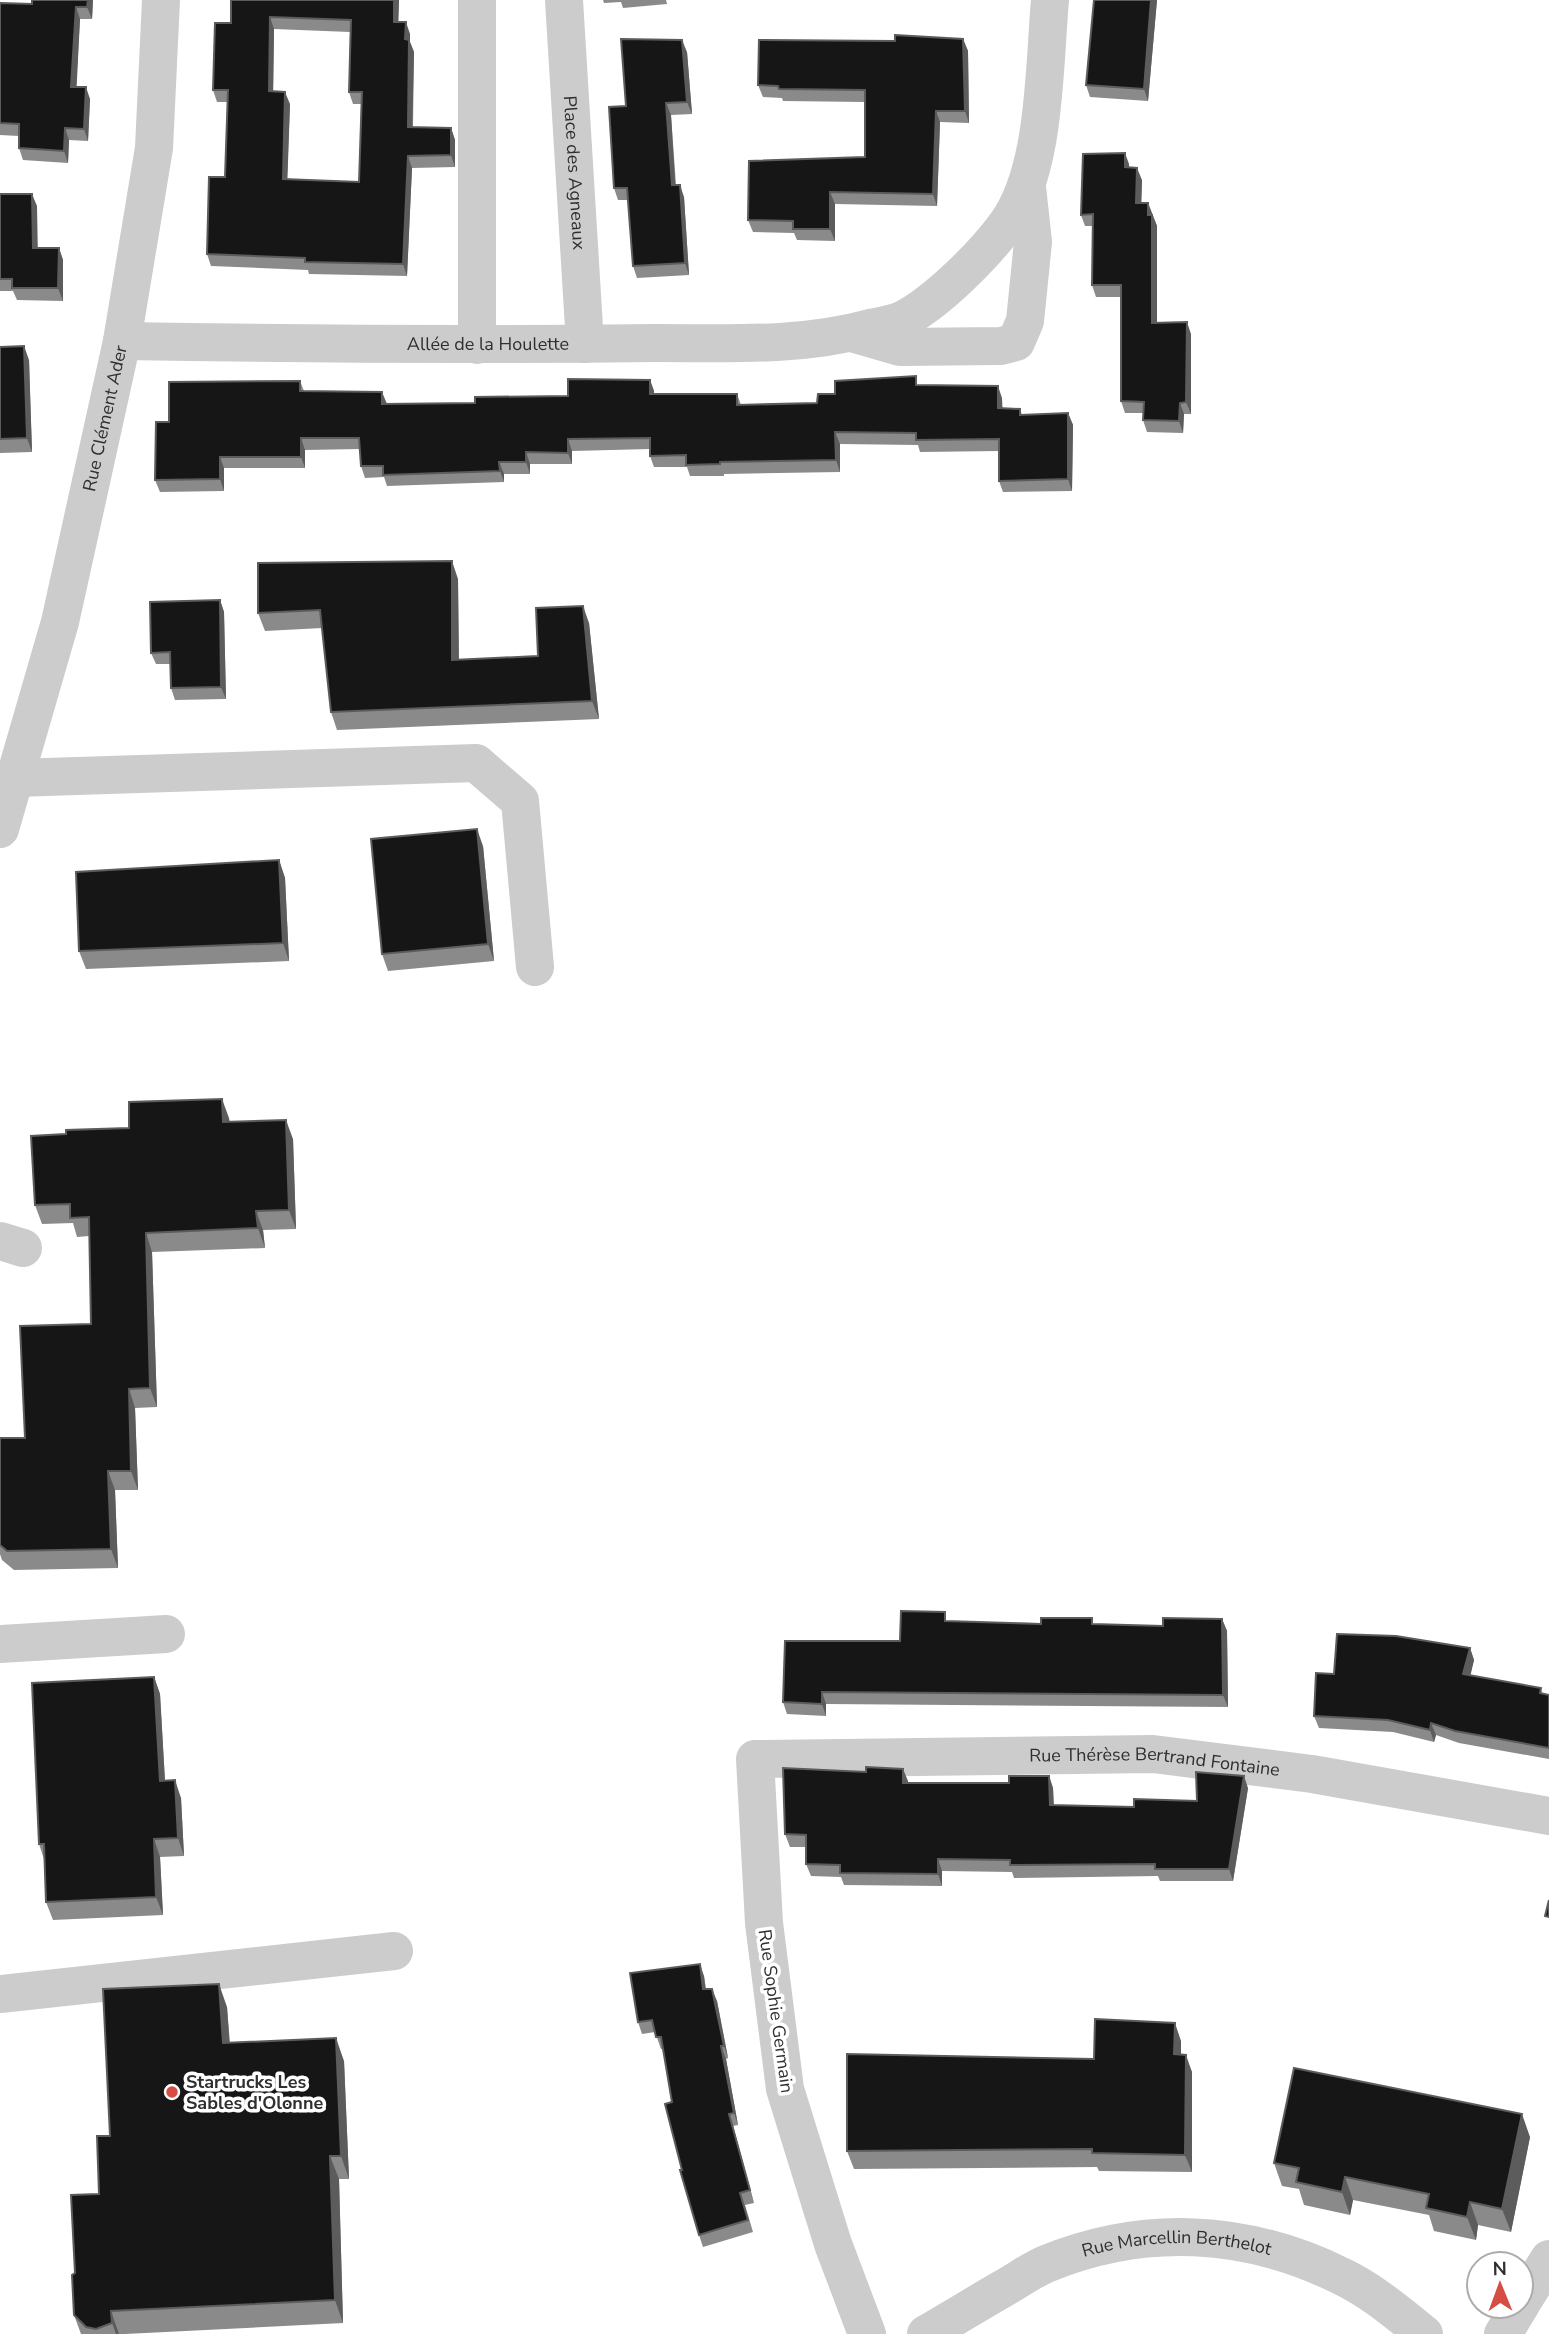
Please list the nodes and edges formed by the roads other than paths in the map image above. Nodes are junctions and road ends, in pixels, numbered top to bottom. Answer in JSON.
{"nodes":[{"id":1,"x":161,"y":0,"type":"edge"},
{"id":2,"x":477,"y":0,"type":"edge"},
{"id":3,"x":564,"y":0,"type":"edge"},
{"id":4,"x":1050,"y":0,"type":"edge"},
{"id":5,"x":1027,"y":187,"type":"junction"},
{"id":6,"x":853,"y":333,"type":"junction"},
{"id":7,"x":122,"y":341,"type":"junction"},
{"id":8,"x":585,"y":344,"type":"junction"},
{"id":9,"x":477,"y":345,"type":"junction"},
{"id":10,"x":15,"y":778,"type":"junction"},
{"id":11,"x":0,"y":829,"type":"edge"},
{"id":12,"x":535,"y":967,"type":"dead end"},
{"id":13,"x":166,"y":1634,"type":"dead end"},
{"id":14,"x":0,"y":1644,"type":"edge"},
{"id":15,"x":755,"y":1759,"type":"joint"},
{"id":16,"x":1549,"y":1816,"type":"edge"},
{"id":17,"x":394,"y":1951,"type":"dead end"},
{"id":18,"x":0,"y":1994,"type":"edge"},
{"id":19,"x":1549,"y":2259,"type":"edge"},
{"id":20,"x":1535,"y":2281,"type":"edge"},
{"id":21,"x":867,"y":2334,"type":"edge"},
{"id":22,"x":926,"y":2334,"type":"edge"},
{"id":23,"x":1424,"y":2334,"type":"edge"}],
"edges":[{"from":1,"to":7,"type":"street","name":"Rue Clément Ader"},
{"from":2,"to":9,"type":"street"},
{"from":3,"to":8,"type":"street","name":"Place des Agneaux"},
{"from":4,"to":5,"type":"street","name":"Allée de la Houlette"},
{"from":5,"to":6,"type":"street","name":"Allée de la Houlette"},
{"from":5,"to":6,"type":"street","name":"Allée de la Houlette"},
{"from":6,"to":8,"type":"street","name":"Allée de la Houlette"},
{"from":7,"to":9,"type":"street","name":"Allée de la Houlette"},
{"from":7,"to":10,"type":"street","name":"Rue Clément Ader"},
{"from":8,"to":9,"type":"street","name":"Allée de la Houlette"},
{"from":10,"to":11,"type":"street","name":"Rue Clément Ader"},
{"from":10,"to":12,"type":"street"},
{"from":13,"to":14,"type":"street"},
{"from":15,"to":16,"type":"street","name":"Rue Thérèse Bertrand Fontaine"},
{"from":15,"to":21,"type":"street","name":"Rue Sophie Germain"},
{"from":17,"to":18,"type":"street"},
{"from":19,"to":20,"type":"street"},
{"from":22,"to":23,"type":"street","name":"Rue Marcellin Berthelot"}]}
